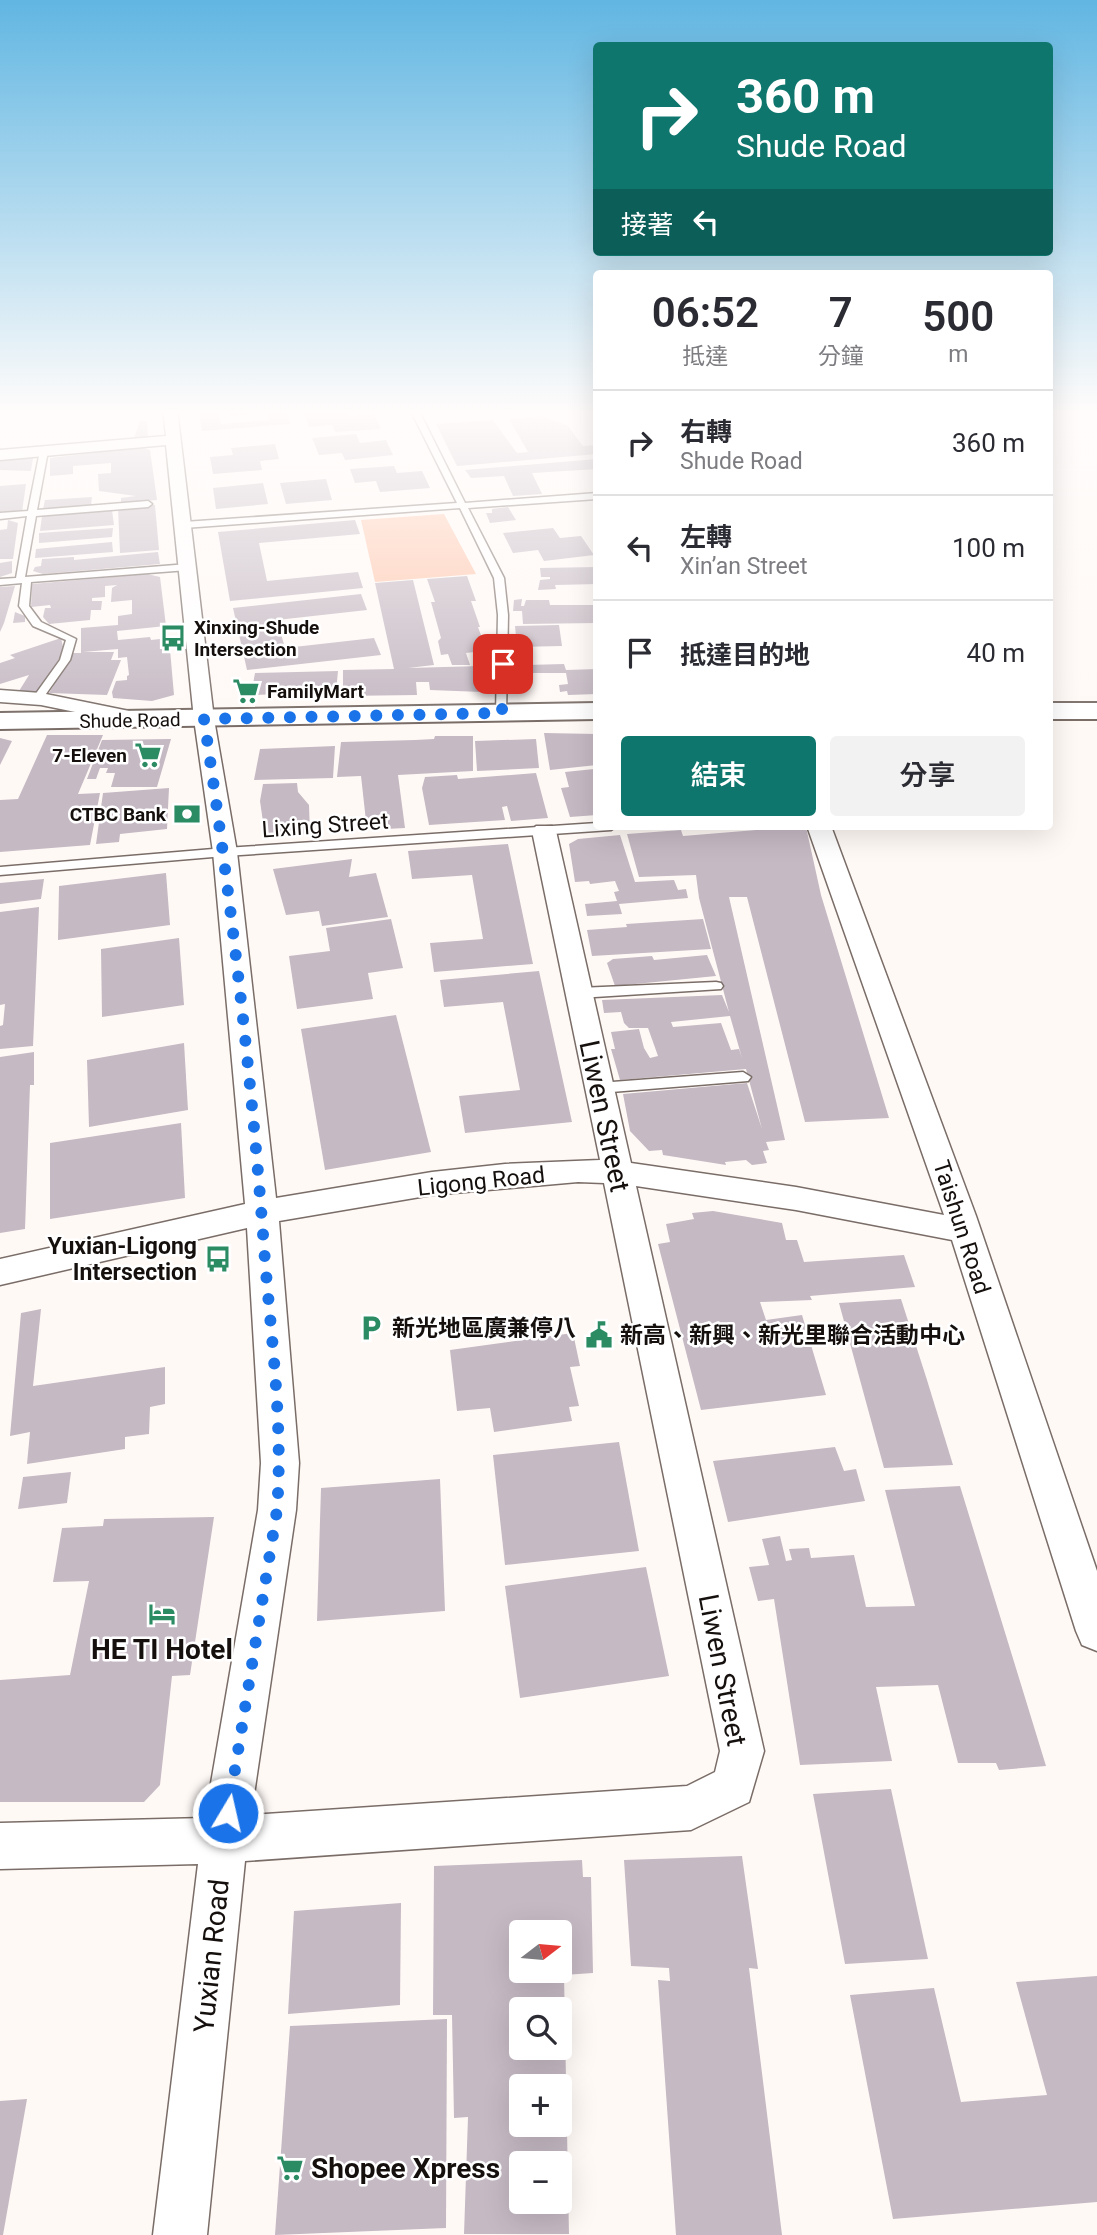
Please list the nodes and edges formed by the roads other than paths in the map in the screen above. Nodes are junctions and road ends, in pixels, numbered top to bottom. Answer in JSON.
{"nodes":[{"id":1,"x":40,"y":513,"type":"edge"},
{"id":2,"x":183,"y":513,"type":"edge"},
{"id":3,"x":366,"y":513,"type":"edge"},
{"id":4,"x":467,"y":513,"type":"edge"},
{"id":5,"x":32,"y":514,"type":"junction"},
{"id":6,"x":0,"y":516,"type":"edge"},
{"id":7,"x":184,"y":525,"type":"junction"},
{"id":8,"x":188,"y":567,"type":"junction"},
{"id":9,"x":24,"y":580,"type":"junction"},
{"id":10,"x":0,"y":582,"type":"edge"},
{"id":11,"x":0,"y":696,"type":"edge"},
{"id":12,"x":37,"y":699,"type":"junction"},
{"id":13,"x":593,"y":711,"type":"edge"},
{"id":14,"x":1053,"y":711,"type":"edge"},
{"id":15,"x":1097,"y":711,"type":"edge"},
{"id":16,"x":502,"y":713,"type":"junction"},
{"id":17,"x":204,"y":719,"type":"junction"},
{"id":18,"x":143,"y":720,"type":"junction"},
{"id":19,"x":0,"y":721,"type":"edge"},
{"id":20,"x":593,"y":827,"type":"edge"},
{"id":21,"x":820,"y":830,"type":"edge"},
{"id":22,"x":544,"y":831,"type":"junction"},
{"id":23,"x":225,"y":852,"type":"junction"},
{"id":24,"x":0,"y":871,"type":"edge"},
{"id":25,"x":716,"y":986,"type":"dead end"},
{"id":26,"x":579,"y":993,"type":"junction"},
{"id":27,"x":743,"y":1077,"type":"dead end"},
{"id":28,"x":599,"y":1088,"type":"junction"},
{"id":29,"x":617,"y":1172,"type":"junction"},
{"id":30,"x":262,"y":1213,"type":"junction"},
{"id":31,"x":965,"y":1231,"type":"junction"},
{"id":32,"x":0,"y":1272,"type":"edge"},
{"id":33,"x":1097,"y":1632,"type":"edge"},
{"id":34,"x":224,"y":1840,"type":"junction"},
{"id":35,"x":0,"y":1846,"type":"edge"},
{"id":36,"x":180,"y":2235,"type":"edge"}],
"edges":[{"from":1,"to":5,"type":"lane"},
{"from":2,"to":7,"type":"street","name":"Yuxian Road"},
{"from":3,"to":7,"type":"lane"},
{"from":4,"to":16,"type":"lane"},
{"from":5,"to":6,"type":"lane"},
{"from":5,"to":9,"type":"lane"},
{"from":7,"to":8,"type":"street","name":"Yuxian Road"},
{"from":8,"to":9,"type":"lane"},
{"from":8,"to":17,"type":"street","name":"Yuxian Road"},
{"from":9,"to":10,"type":"lane"},
{"from":9,"to":12,"type":"lane"},
{"from":11,"to":12,"type":"street"},
{"from":12,"to":18,"type":"street"},
{"from":13,"to":16,"type":"street","name":"Shude Road"},
{"from":14,"to":15,"type":"street"},
{"from":16,"to":17,"type":"street","name":"Shude Road"},
{"from":17,"to":18,"type":"street","name":"Shude Road"},
{"from":17,"to":23,"type":"street","name":"Yuxian Road"},
{"from":18,"to":19,"type":"street","name":"Shude Road"},
{"from":20,"to":22,"type":"lane","name":"Lixing Street"},
{"from":21,"to":31,"type":"street","name":"Taishun Road"},
{"from":22,"to":23,"type":"lane","name":"Lixing Street"},
{"from":22,"to":26,"type":"street","name":"Liwen Street"},
{"from":23,"to":24,"type":"lane","name":"Lixing Street"},
{"from":23,"to":30,"type":"street","name":"Yuxian Road"},
{"from":25,"to":26,"type":"lane"},
{"from":26,"to":28,"type":"street","name":"Liwen Street"},
{"from":27,"to":28,"type":"lane"},
{"from":28,"to":29,"type":"street","name":"Liwen Street"},
{"from":29,"to":30,"type":"street","name":"Ligong Road"},
{"from":29,"to":31,"type":"street","name":"Ligong Road"},
{"from":29,"to":34,"type":"street","name":"Liwen Street"},
{"from":30,"to":32,"type":"street","name":"Ligong Road"},
{"from":30,"to":34,"type":"street","name":"Yuxian Road"},
{"from":31,"to":33,"type":"street","name":"Taishun Road"},
{"from":34,"to":35,"type":"street","name":"Liwen Street"},
{"from":34,"to":36,"type":"street","name":"Yuxian Road"}]}
